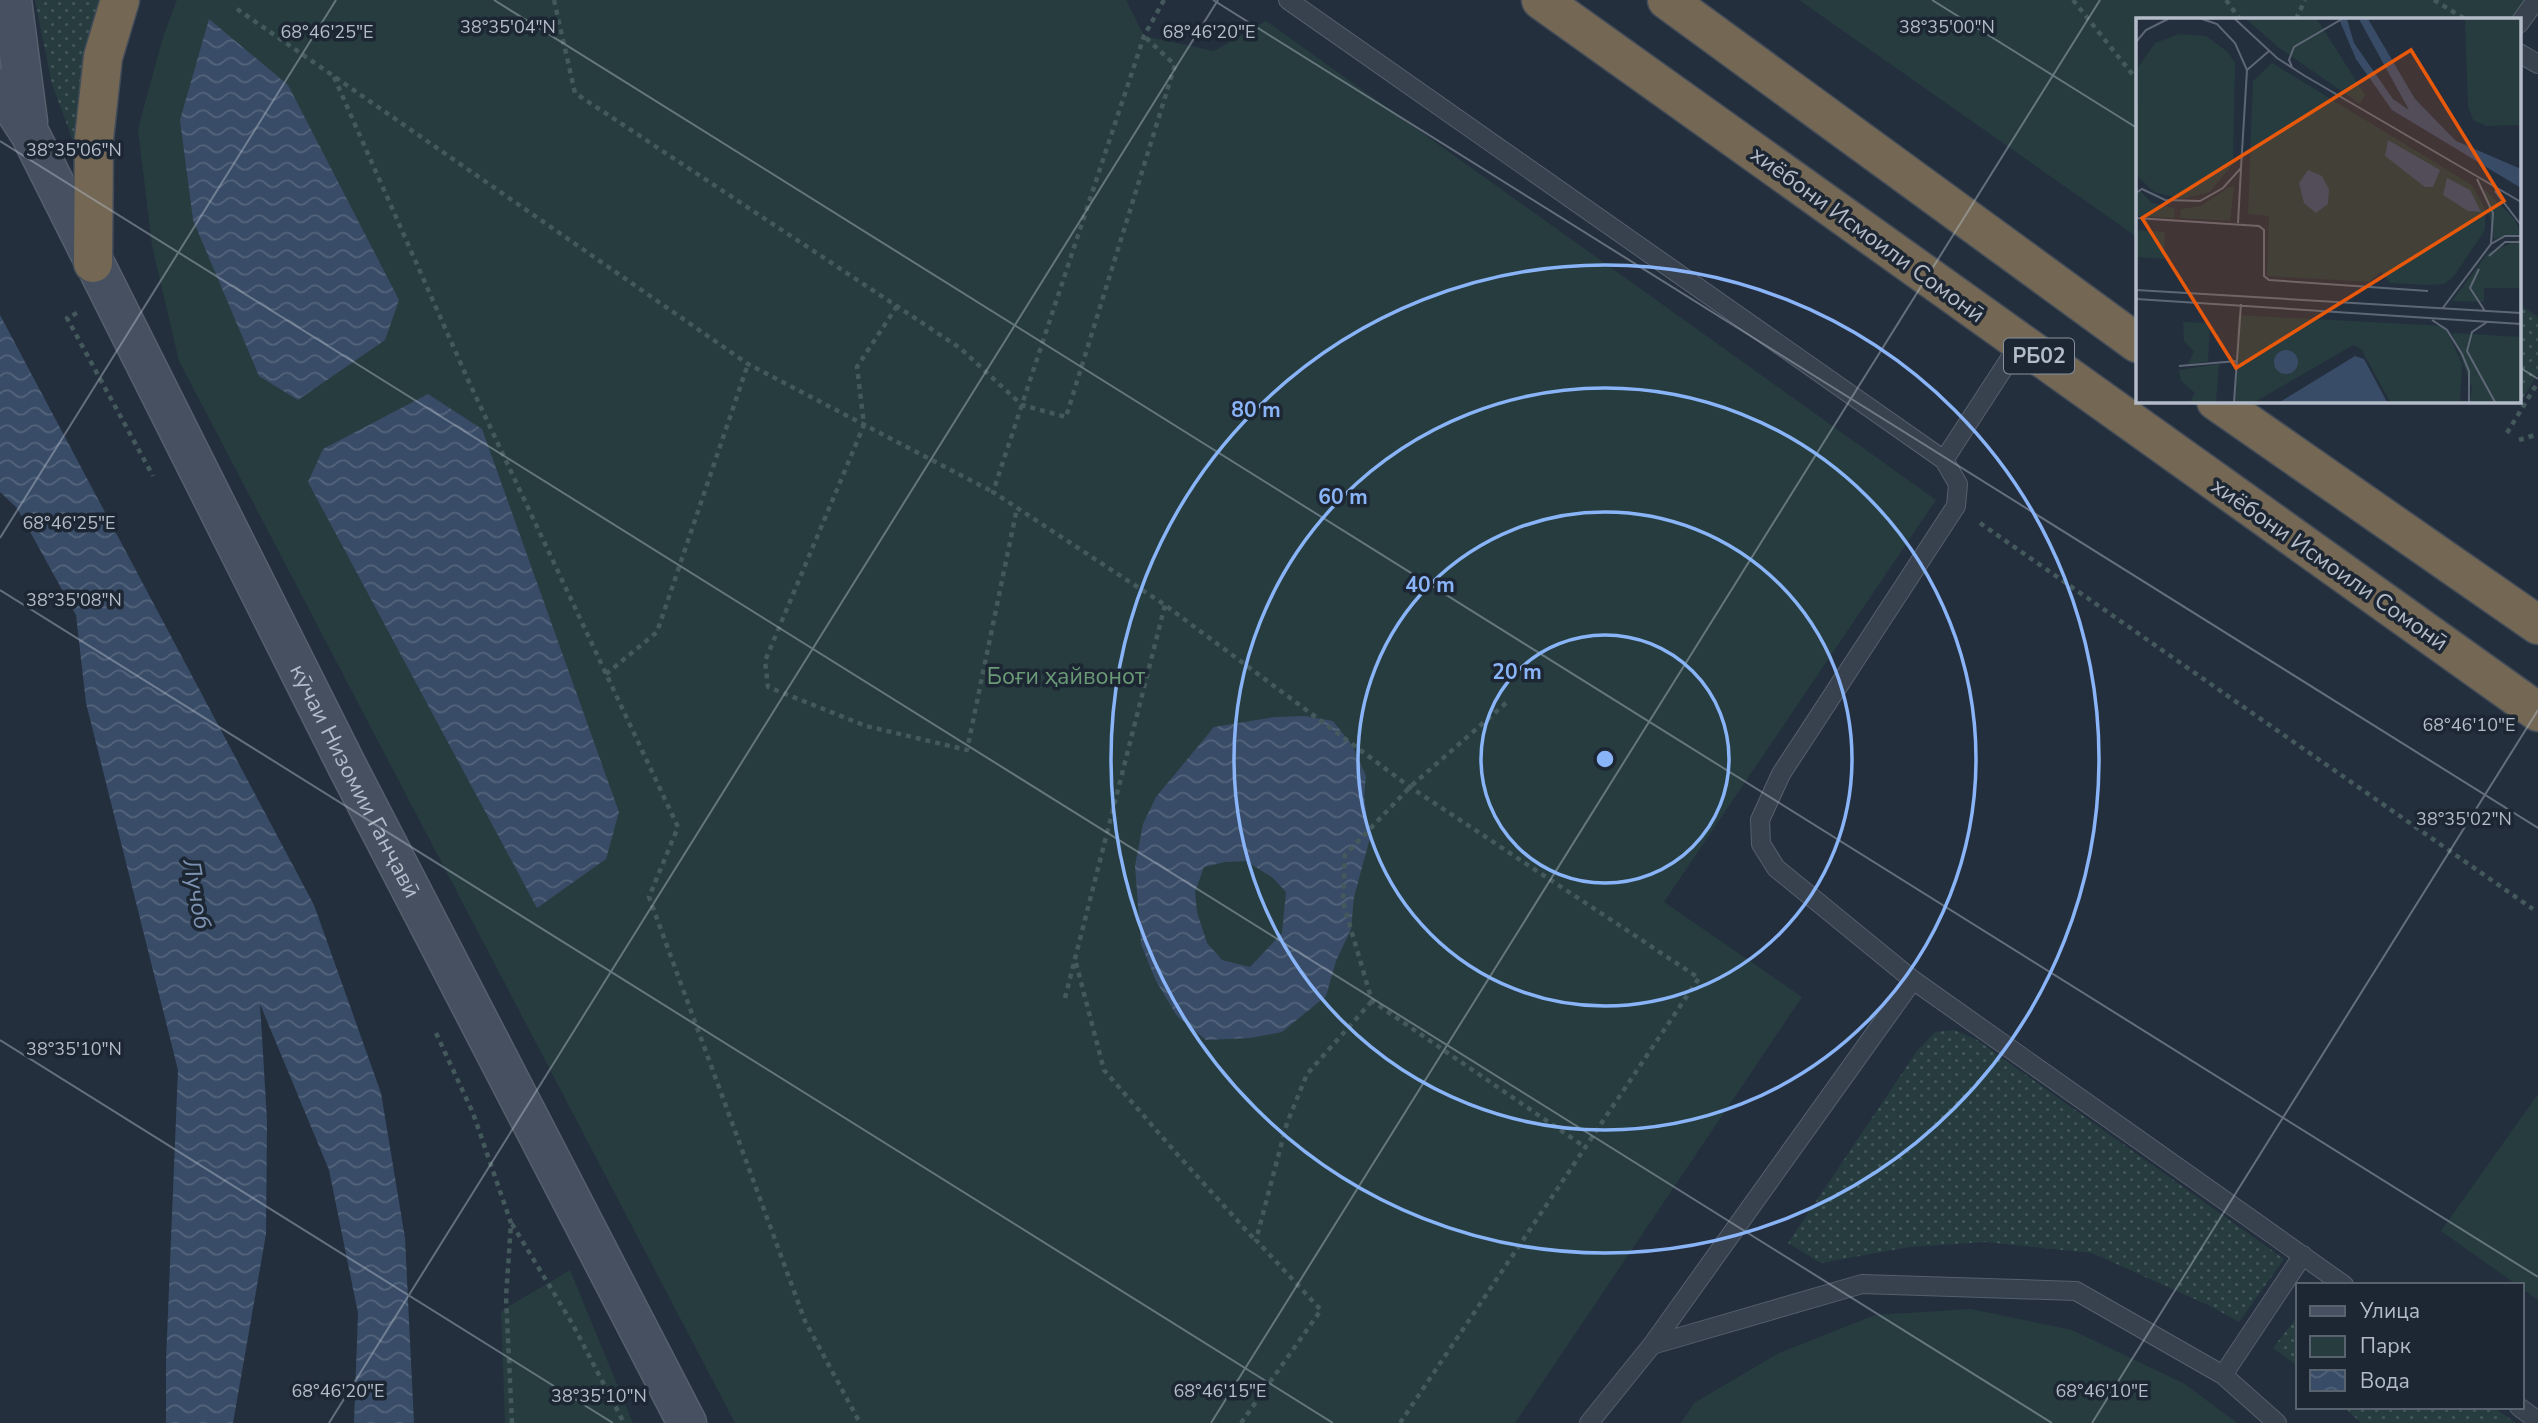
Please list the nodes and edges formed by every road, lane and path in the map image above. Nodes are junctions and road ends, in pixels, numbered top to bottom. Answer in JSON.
{"nodes":[{"id":1,"x":12,"y":0,"type":"edge"},
{"id":2,"x":120,"y":0,"type":"edge"},
{"id":3,"x":554,"y":0,"type":"edge"},
{"id":4,"x":1164,"y":0,"type":"edge"},
{"id":5,"x":1288,"y":0,"type":"edge"},
{"id":6,"x":1541,"y":0,"type":"edge"},
{"id":7,"x":1667,"y":0,"type":"edge"},
{"id":8,"x":2073,"y":0,"type":"edge"},
{"id":9,"x":2226,"y":0,"type":"edge"},
{"id":10,"x":2305,"y":0,"type":"edge"},
{"id":11,"x":2434,"y":0,"type":"edge"},
{"id":12,"x":2536,"y":0,"type":"edge"},
{"id":13,"x":237,"y":9,"type":"dead end"},
{"id":14,"x":2238,"y":18,"type":"edge"},
{"id":15,"x":2296,"y":18,"type":"edge"},
{"id":16,"x":2463,"y":18,"type":"edge"},
{"id":17,"x":2520,"y":23,"type":"edge"},
{"id":18,"x":1144,"y":36,"type":"junction"},
{"id":19,"x":2520,"y":53,"type":"edge"},
{"id":20,"x":2538,"y":64,"type":"edge"},
{"id":21,"x":334,"y":77,"type":"junction"},
{"id":22,"x":2136,"y":79,"type":"edge"},
{"id":23,"x":0,"y":88,"type":"edge"},
{"id":24,"x":30,"y":134,"type":"junction"},
{"id":25,"x":101,"y":278,"type":"junction"},
{"id":26,"x":897,"y":306,"type":"junction"},
{"id":27,"x":2020,"y":343,"type":"junction"},
{"id":28,"x":2136,"y":343,"type":"edge"},
{"id":29,"x":748,"y":364,"type":"junction"},
{"id":30,"x":2538,"y":382,"type":"edge"},
{"id":31,"x":1022,"y":405,"type":"junction"},
{"id":32,"x":2232,"y":405,"type":"edge"},
{"id":33,"x":864,"y":425,"type":"junction"},
{"id":34,"x":2507,"y":433,"type":"dead end"},
{"id":35,"x":2538,"y":434,"type":"edge"},
{"id":36,"x":2519,"y":440,"type":"dead end"},
{"id":37,"x":1944,"y":460,"type":"junction"},
{"id":38,"x":159,"y":488,"type":"dead end"},
{"id":39,"x":993,"y":492,"type":"junction"},
{"id":40,"x":1956,"y":506,"type":"junction"},
{"id":41,"x":1017,"y":508,"type":"junction"},
{"id":42,"x":1165,"y":605,"type":"junction"},
{"id":43,"x":2538,"y":625,"type":"edge"},
{"id":44,"x":606,"y":674,"type":"junction"},
{"id":45,"x":1506,"y":703,"type":"dead end"},
{"id":46,"x":2538,"y":712,"type":"edge"},
{"id":47,"x":1410,"y":787,"type":"junction"},
{"id":48,"x":2533,"y":909,"type":"dead end"},
{"id":49,"x":1076,"y":960,"type":"junction"},
{"id":50,"x":1913,"y":980,"type":"junction"},
{"id":51,"x":1065,"y":998,"type":"dead end"},
{"id":52,"x":1371,"y":1001,"type":"junction"},
{"id":53,"x":433,"y":1026,"type":"dead end"},
{"id":54,"x":1585,"y":1147,"type":"junction"},
{"id":55,"x":511,"y":1223,"type":"junction"},
{"id":56,"x":1256,"y":1240,"type":"junction"},
{"id":57,"x":2303,"y":1255,"type":"junction"},
{"id":58,"x":2341,"y":1283,"type":"edge"},
{"id":59,"x":1652,"y":1345,"type":"junction"},
{"id":60,"x":2223,"y":1375,"type":"junction"},
{"id":61,"x":2522,"y":1409,"type":"edge"},
{"id":62,"x":2538,"y":1421,"type":"edge"},
{"id":63,"x":512,"y":1423,"type":"edge"},
{"id":64,"x":624,"y":1423,"type":"edge"},
{"id":65,"x":687,"y":1423,"type":"edge"},
{"id":66,"x":860,"y":1423,"type":"edge"},
{"id":67,"x":1241,"y":1423,"type":"edge"},
{"id":68,"x":1399,"y":1423,"type":"edge"},
{"id":69,"x":1588,"y":1423,"type":"edge"},
{"id":70,"x":2277,"y":1423,"type":"edge"}],
"edges":[{"from":1,"to":24,"type":"street"},
{"from":2,"to":25,"type":"highway"},
{"from":3,"to":26,"type":"path"},
{"from":4,"to":18,"type":"path"},
{"from":5,"to":37,"type":"lane"},
{"from":6,"to":27,"type":"highway","name":"хиёбони Исмоили Сомонӣ","number":"РБ02"},
{"from":7,"to":28,"type":"highway","number":"РБ02"},
{"from":8,"to":22,"type":"path"},
{"from":9,"to":14,"type":"path"},
{"from":10,"to":15,"type":"path"},
{"from":11,"to":16,"type":"path"},
{"from":12,"to":17,"type":"lane"},
{"from":13,"to":21,"type":"path"},
{"from":18,"to":31,"type":"path"},
{"from":18,"to":31,"type":"path"},
{"from":19,"to":20,"type":"lane"},
{"from":21,"to":29,"type":"path"},
{"from":21,"to":44,"type":"path"},
{"from":23,"to":24,"type":"street"},
{"from":24,"to":25,"type":"street","name":"кӯчаи Низомии Ганҷавӣ"},
{"from":25,"to":38,"type":"path"},
{"from":25,"to":65,"type":"street","name":"кӯчаи Низомии Ганҷавӣ"},
{"from":26,"to":31,"type":"path"},
{"from":26,"to":33,"type":"path"},
{"from":27,"to":37,"type":"lane"},
{"from":27,"to":46,"type":"highway","name":"хиёбони Исмоили Сомонӣ","number":"РБ02"},
{"from":29,"to":33,"type":"path"},
{"from":29,"to":44,"type":"path"},
{"from":30,"to":34,"type":"path"},
{"from":31,"to":39,"type":"path"},
{"from":32,"to":43,"type":"highway"},
{"from":33,"to":39,"type":"path"},
{"from":33,"to":41,"type":"path"},
{"from":35,"to":36,"type":"path"},
{"from":37,"to":40,"type":"lane"},
{"from":39,"to":41,"type":"path"},
{"from":40,"to":48,"type":"path"},
{"from":40,"to":50,"type":"lane"},
{"from":41,"to":42,"type":"path"},
{"from":42,"to":47,"type":"path"},
{"from":42,"to":49,"type":"path"},
{"from":44,"to":66,"type":"path"},
{"from":45,"to":47,"type":"path"},
{"from":47,"to":52,"type":"path"},
{"from":47,"to":54,"type":"path"},
{"from":49,"to":51,"type":"path"},
{"from":49,"to":56,"type":"path"},
{"from":50,"to":57,"type":"lane"},
{"from":50,"to":59,"type":"lane"},
{"from":52,"to":54,"type":"path"},
{"from":52,"to":56,"type":"path"},
{"from":53,"to":55,"type":"path"},
{"from":54,"to":68,"type":"path"},
{"from":55,"to":63,"type":"path"},
{"from":55,"to":64,"type":"path"},
{"from":56,"to":67,"type":"path"},
{"from":57,"to":58,"type":"lane"},
{"from":57,"to":60,"type":"lane"},
{"from":59,"to":60,"type":"lane"},
{"from":59,"to":69,"type":"lane"},
{"from":60,"to":70,"type":"lane"},
{"from":61,"to":62,"type":"lane"}]}
